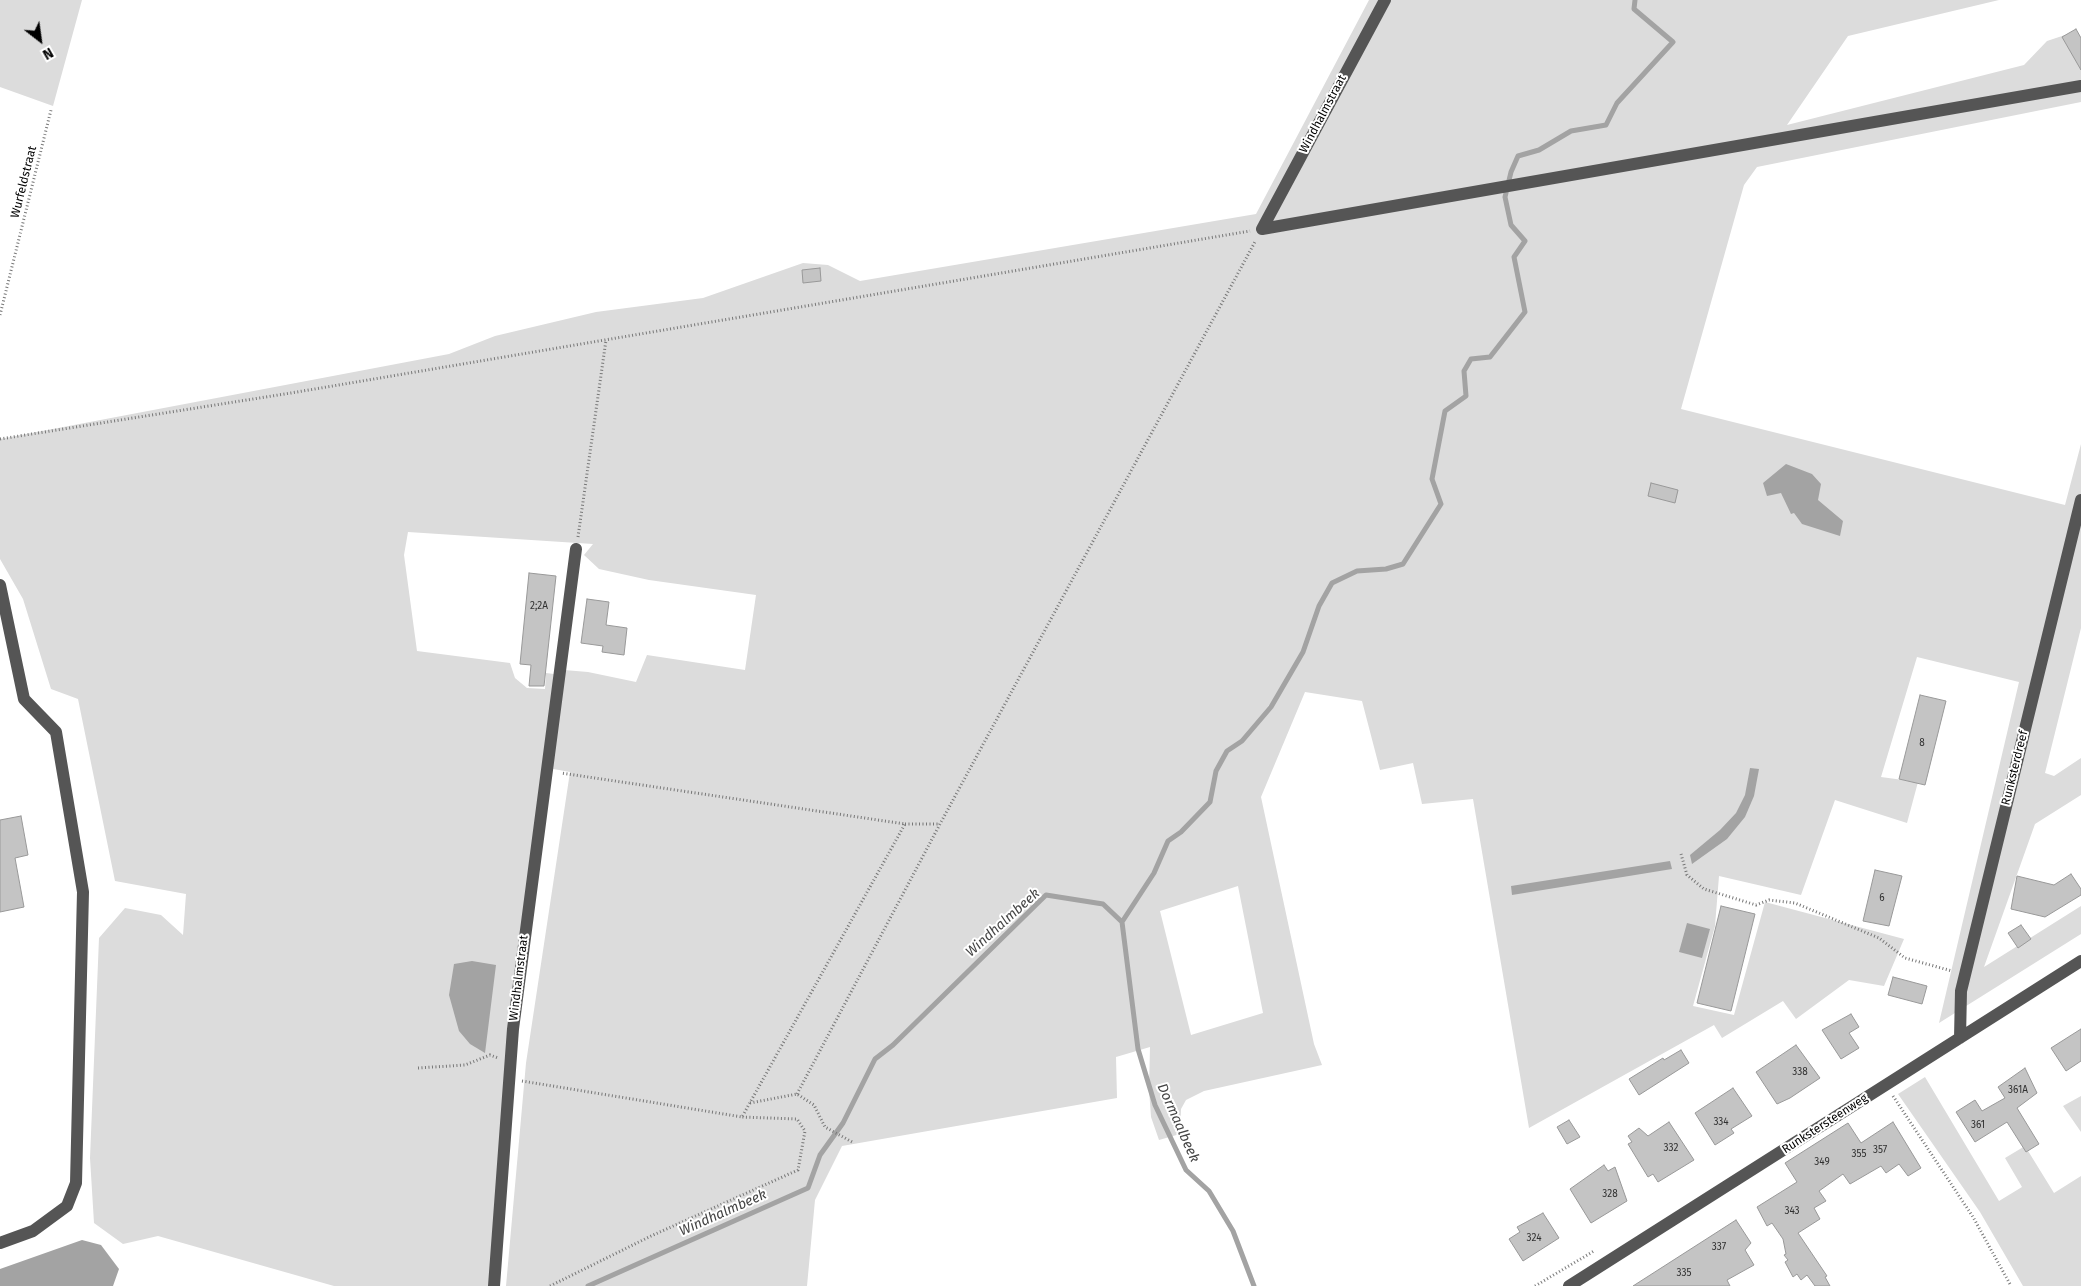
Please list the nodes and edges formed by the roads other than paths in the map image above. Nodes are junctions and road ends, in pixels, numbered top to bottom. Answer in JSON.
{"nodes":[{"id":1,"x":1385,"y":0,"type":"edge"},
{"id":2,"x":2081,"y":86,"type":"edge"},
{"id":3,"x":2081,"y":500,"type":"edge"},
{"id":4,"x":576,"y":549,"type":"road end"},
{"id":5,"x":0,"y":585,"type":"edge"},
{"id":6,"x":2081,"y":960,"type":"edge"},
{"id":7,"x":1960,"y":1038,"type":"junction"},
{"id":8,"x":0,"y":1243,"type":"edge"},
{"id":9,"x":494,"y":1286,"type":"edge"},
{"id":10,"x":1570,"y":1286,"type":"edge"}],
"edges":[{"from":1,"to":2,"type":"street","name":"Windhalmstraat"},
{"from":3,"to":7,"type":"street","name":"Runksterdreef"},
{"from":4,"to":9,"type":"street","name":"Windhalmstraat"},
{"from":5,"to":8,"type":"street"},
{"from":6,"to":7,"type":"street","name":"Runkstersteenweg"},
{"from":7,"to":10,"type":"street","name":"Runkstersteenweg"}]}
